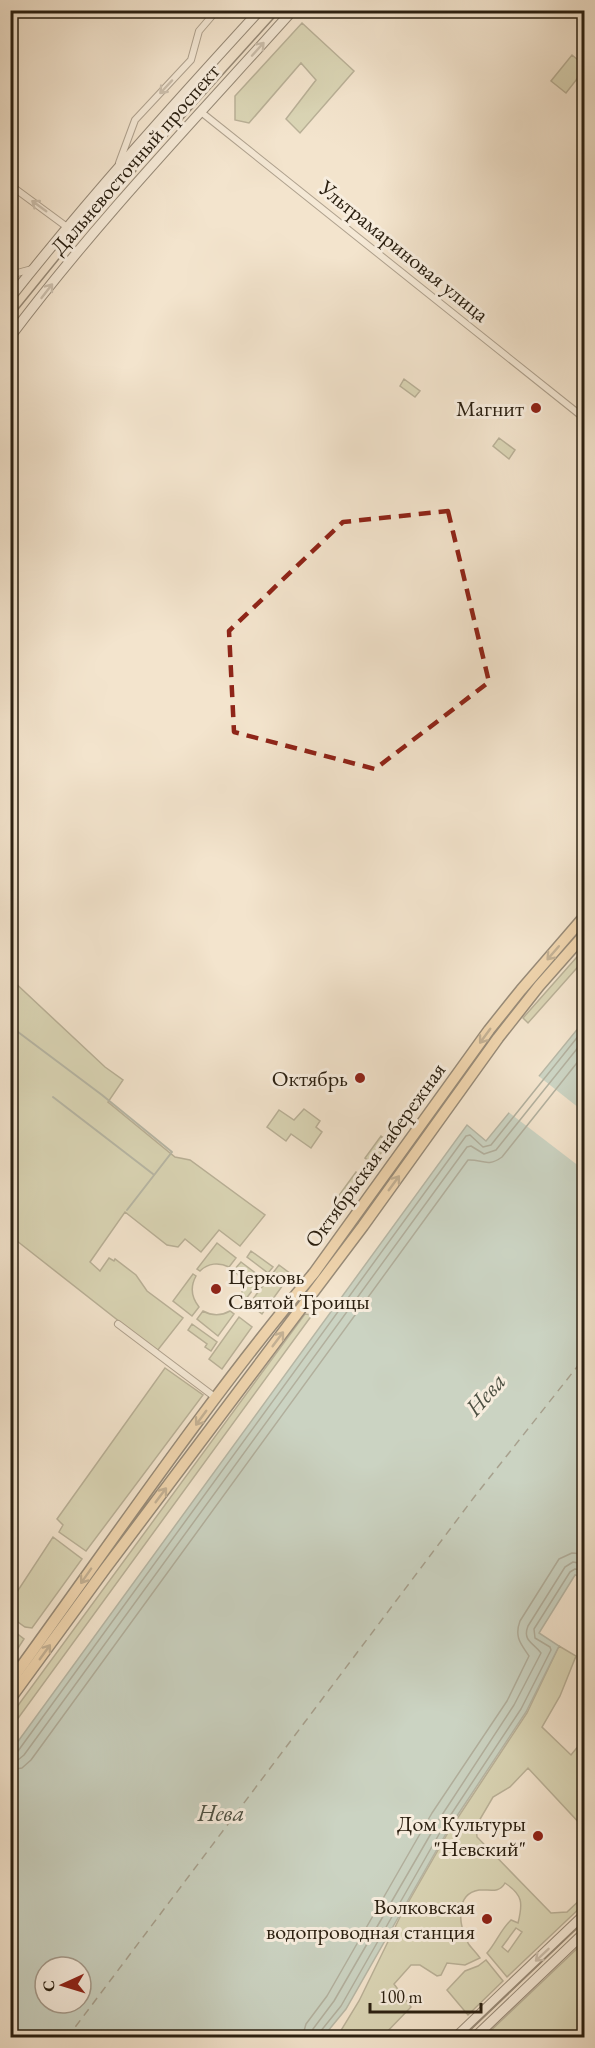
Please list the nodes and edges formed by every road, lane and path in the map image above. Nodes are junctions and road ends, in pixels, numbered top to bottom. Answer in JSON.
{"nodes":[{"id":1,"x":217,"y":10,"type":"edge"},
{"id":2,"x":260,"y":10,"type":"edge"},
{"id":3,"x":293,"y":10,"type":"edge"},
{"id":4,"x":201,"y":112,"type":"junction"},
{"id":5,"x":118,"y":167,"type":"junction"},
{"id":6,"x":10,"y":185,"type":"edge"},
{"id":7,"x":67,"y":226,"type":"junction"},
{"id":8,"x":33,"y":269,"type":"junction"},
{"id":9,"x":10,"y":275,"type":"edge"},
{"id":10,"x":10,"y":298,"type":"edge"},
{"id":11,"x":10,"y":337,"type":"edge"},
{"id":12,"x":585,"y":418,"type":"edge"},
{"id":13,"x":585,"y":917,"type":"edge"},
{"id":14,"x":585,"y":935,"type":"edge"},
{"id":15,"x":118,"y":1324,"type":"dead end"},
{"id":16,"x":216,"y":1398,"type":"junction"},
{"id":17,"x":10,"y":1682,"type":"edge"},
{"id":18,"x":10,"y":1699,"type":"edge"},
{"id":19,"x":585,"y":1915,"type":"edge"},
{"id":20,"x":585,"y":1933,"type":"edge"},
{"id":21,"x":454,"y":2037,"type":"edge"},
{"id":22,"x":474,"y":2037,"type":"edge"}],
"edges":[{"from":1,"to":5,"type":"street","one_way":true},
{"from":2,"to":5,"type":"main road","name":"Дальневосточный проспект"},
{"from":4,"to":3,"type":"main road","name":"Дальневосточный проспект","one_way":true},
{"from":11,"to":4,"type":"main road","name":"Дальневосточный проспект","one_way":true},
{"from":4,"to":12,"type":"street","name":"Ультрамариновая улица"},
{"from":5,"to":7,"type":"main road","name":"Дальневосточный проспект"},
{"from":7,"to":6,"type":"street","one_way":true},
{"from":7,"to":8,"type":"main road","name":"Дальневосточный проспект"},
{"from":8,"to":9,"type":"street"},
{"from":8,"to":10,"type":"main road","name":"Дальневосточный проспект"},
{"from":13,"to":16,"type":"main road","name":"Октябрьская набережная","one_way":true},
{"from":18,"to":14,"type":"main road","name":"Октябрьская набережная","one_way":true},
{"from":15,"to":16,"type":"street"},
{"from":16,"to":17,"type":"main road","name":"Октябрьская набережная","one_way":true},
{"from":19,"to":21,"type":"main road","one_way":true},
{"from":20,"to":22,"type":"main road"}]}
